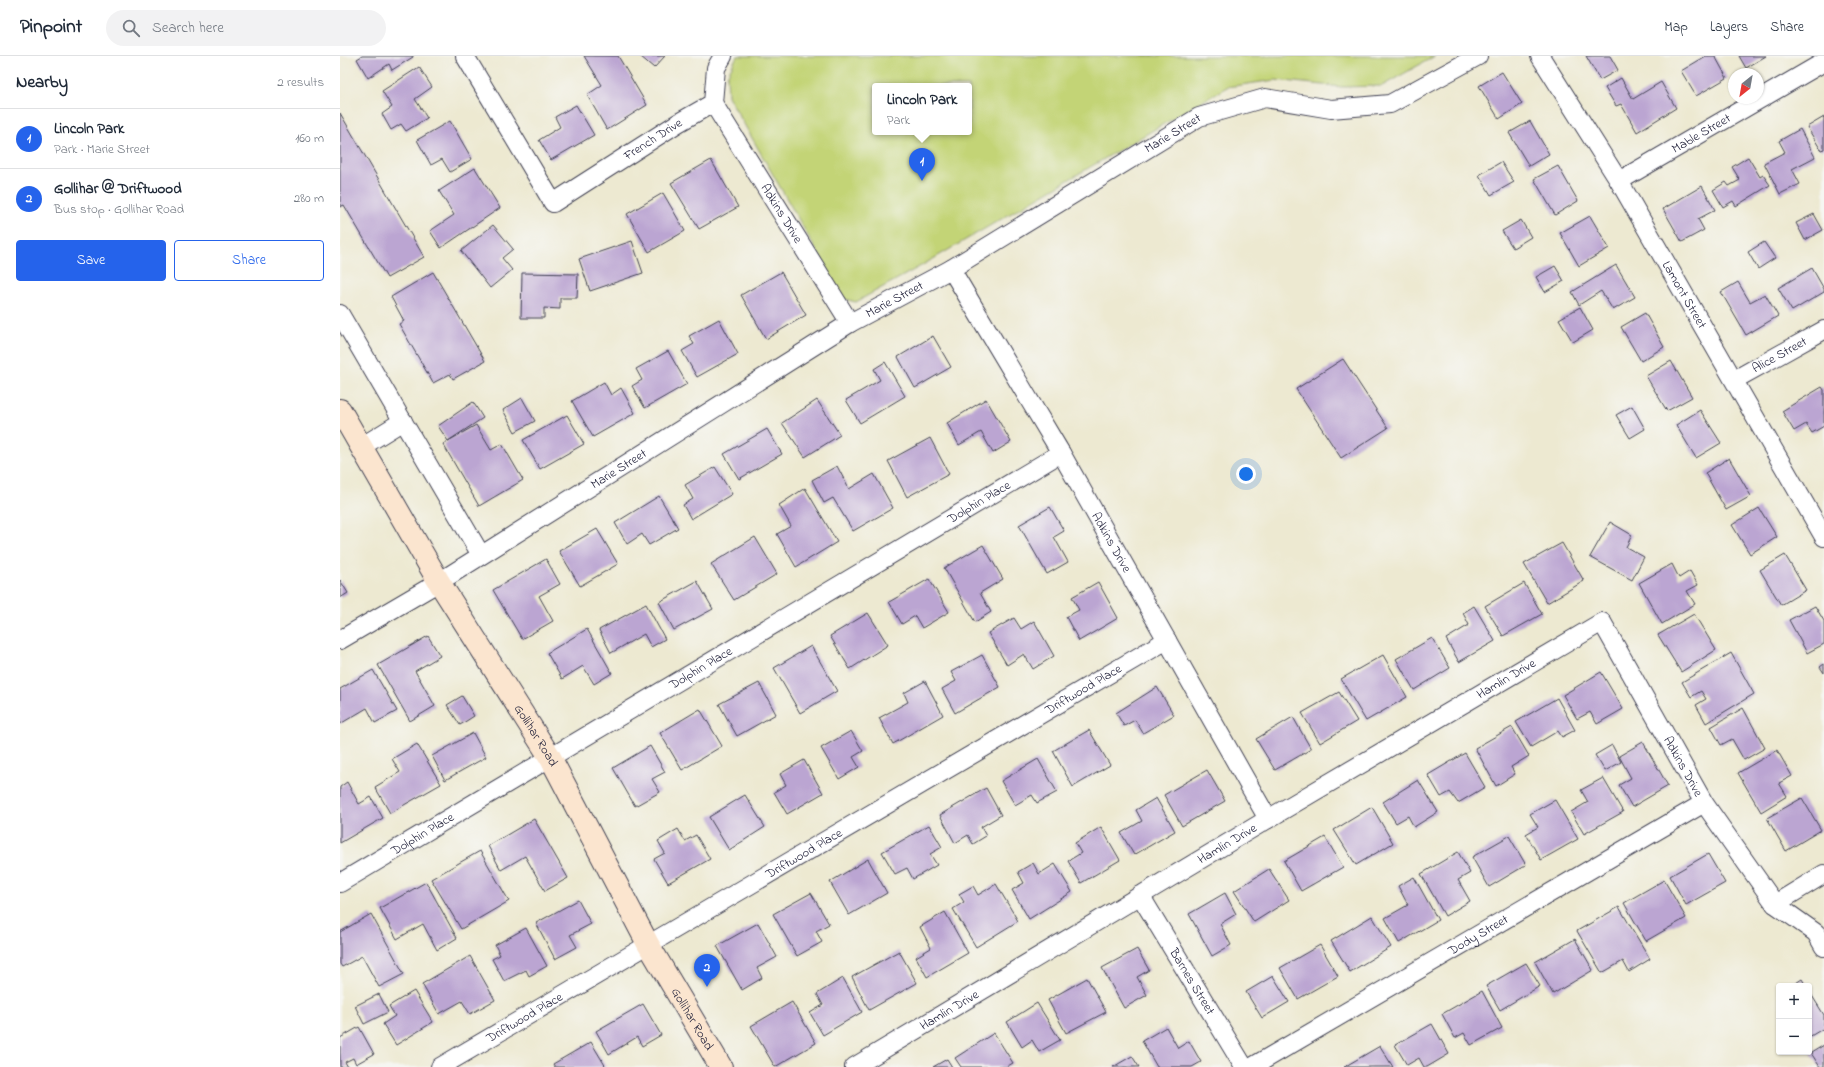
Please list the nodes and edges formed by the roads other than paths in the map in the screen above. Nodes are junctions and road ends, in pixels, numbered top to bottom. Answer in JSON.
{"nodes":[{"id":1,"x":465,"y":56,"type":"edge"},
{"id":2,"x":722,"y":56,"type":"edge"},
{"id":3,"x":1478,"y":56,"type":"edge"},
{"id":4,"x":1540,"y":56,"type":"edge"},
{"id":5,"x":1824,"y":62,"type":"edge"},
{"id":6,"x":713,"y":103,"type":"junction"},
{"id":7,"x":1619,"y":181,"type":"junction"},
{"id":8,"x":951,"y":269,"type":"junction"},
{"id":9,"x":340,"y":314,"type":"edge"},
{"id":10,"x":850,"y":323,"type":"junction"},
{"id":11,"x":1824,"y":330,"type":"edge"},
{"id":12,"x":1734,"y":380,"type":"junction"},
{"id":13,"x":340,"y":410,"type":"edge"},
{"id":14,"x":403,"y":421,"type":"junction"},
{"id":15,"x":361,"y":447,"type":"junction"},
{"id":16,"x":1060,"y":453,"type":"junction"},
{"id":17,"x":1824,"y":536,"type":"edge"},
{"id":18,"x":481,"y":555,"type":"junction"},
{"id":19,"x":439,"y":582,"type":"junction"},
{"id":20,"x":1602,"y":622,"type":"joint"},
{"id":21,"x":340,"y":640,"type":"edge"},
{"id":22,"x":1168,"y":640,"type":"junction"},
{"id":23,"x":550,"y":757,"type":"junction"},
{"id":24,"x":1704,"y":803,"type":"junction"},
{"id":25,"x":1268,"y":819,"type":"junction"},
{"id":26,"x":1824,"y":874,"type":"edge"},
{"id":27,"x":340,"y":883,"type":"edge"},
{"id":28,"x":1140,"y":895,"type":"junction"},
{"id":29,"x":1775,"y":904,"type":"junction"},
{"id":30,"x":648,"y":944,"type":"junction"},
{"id":31,"x":1824,"y":947,"type":"edge"},
{"id":32,"x":440,"y":1067,"type":"edge"},
{"id":33,"x":721,"y":1067,"type":"edge"},
{"id":34,"x":854,"y":1067,"type":"edge"},
{"id":35,"x":1244,"y":1067,"type":"edge"},
{"id":36,"x":1252,"y":1067,"type":"edge"}],
"edges":[{"from":1,"to":6,"type":"street","name":"French Drive"},
{"from":2,"to":6,"type":"street"},
{"from":3,"to":8,"type":"street","name":"Marie Street"},
{"from":4,"to":7,"type":"street","name":"Lamont Street"},
{"from":5,"to":7,"type":"street","name":"Mable Street"},
{"from":6,"to":10,"type":"street","name":"Adkins Drive"},
{"from":7,"to":12,"type":"street","name":"Lamont Street"},
{"from":8,"to":10,"type":"street","name":"Marie Street"},
{"from":8,"to":16,"type":"street","name":"Adkins Drive"},
{"from":9,"to":14,"type":"street"},
{"from":10,"to":18,"type":"street","name":"Marie Street"},
{"from":11,"to":12,"type":"street","name":"Alice Street"},
{"from":12,"to":17,"type":"street","name":"Lamont Street"},
{"from":13,"to":15,"type":"main road","name":"Gollihar Road"},
{"from":14,"to":15,"type":"street"},
{"from":14,"to":18,"type":"street"},
{"from":15,"to":19,"type":"main road","name":"Gollihar Road"},
{"from":16,"to":22,"type":"street","name":"Adkins Drive"},
{"from":16,"to":23,"type":"street","name":"Dolphin Place"},
{"from":18,"to":19,"type":"street","name":"Marie Street"},
{"from":19,"to":21,"type":"street","name":"Marie Street"},
{"from":19,"to":23,"type":"main road","name":"Gollihar Road"},
{"from":20,"to":24,"type":"street","name":"Adkins Drive"},
{"from":20,"to":25,"type":"street","name":"Hamlin Drive"},
{"from":22,"to":25,"type":"street","name":"Adkins Drive"},
{"from":22,"to":30,"type":"street","name":"Driftwood Place"},
{"from":23,"to":27,"type":"street","name":"Dolphin Place"},
{"from":23,"to":30,"type":"main road","name":"Gollihar Road"},
{"from":24,"to":29,"type":"street","name":"Adkins Drive"},
{"from":24,"to":36,"type":"street","name":"Dody Street"},
{"from":25,"to":28,"type":"street","name":"Hamlin Drive"},
{"from":26,"to":29,"type":"street"},
{"from":28,"to":34,"type":"street","name":"Hamlin Drive"},
{"from":28,"to":35,"type":"street","name":"Barnes Street"},
{"from":29,"to":31,"type":"street","name":"Adkins Drive"},
{"from":30,"to":32,"type":"street","name":"Driftwood Place"},
{"from":30,"to":33,"type":"main road","name":"Gollihar Road"}]}
